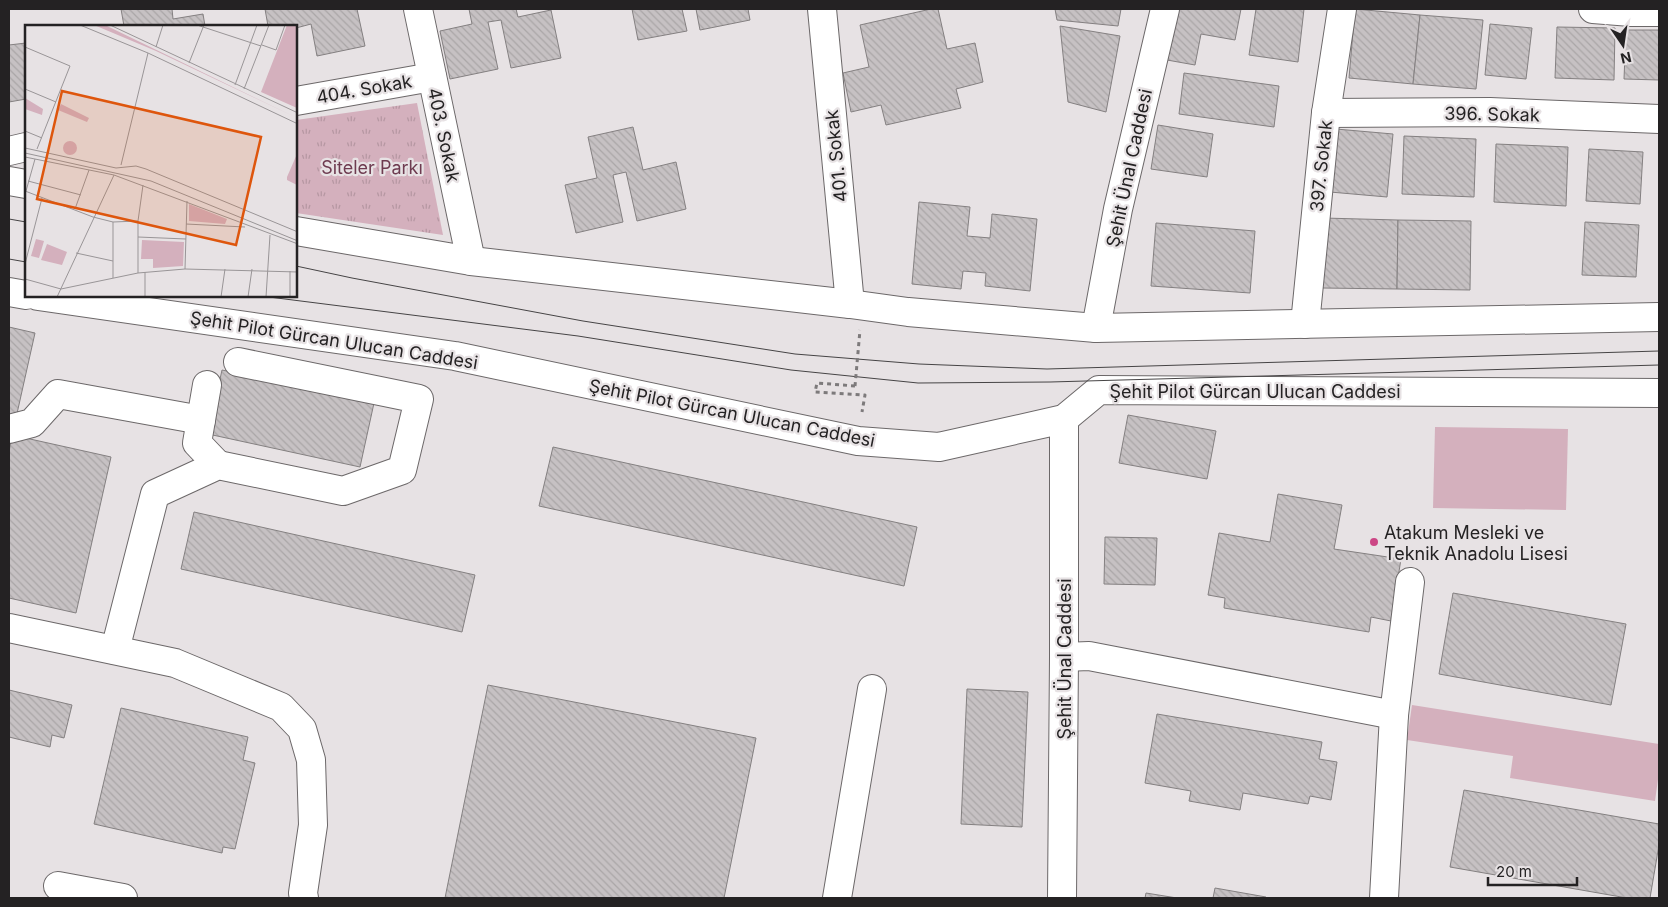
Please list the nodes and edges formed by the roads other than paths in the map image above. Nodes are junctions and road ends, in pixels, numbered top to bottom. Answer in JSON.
{"nodes":[{"id":1,"x":418,"y":9,"type":"edge"},
{"id":2,"x":822,"y":9,"type":"edge"},
{"id":3,"x":1165,"y":9,"type":"edge"},
{"id":4,"x":1342,"y":9,"type":"edge"},
{"id":5,"x":1593,"y":9,"type":"edge"},
{"id":6,"x":1631,"y":10,"type":"edge"},
{"id":7,"x":1659,"y":12,"type":"edge"},
{"id":8,"x":432,"y":77,"type":"junction"},
{"id":9,"x":298,"y":101,"type":"edge"},
{"id":10,"x":1326,"y":113,"type":"junction"},
{"id":11,"x":1659,"y":119,"type":"edge"},
{"id":12,"x":25,"y":148,"type":"edge"},
{"id":13,"x":9,"y":150,"type":"edge"},
{"id":14,"x":9,"y":181,"type":"edge"},
{"id":15,"x":25,"y":184,"type":"edge"},
{"id":16,"x":298,"y":231,"type":"edge"},
{"id":17,"x":471,"y":261,"type":"junction"},
{"id":18,"x":9,"y":292,"type":"edge"},
{"id":19,"x":25,"y":295,"type":"edge"},
{"id":20,"x":52,"y":298,"type":"edge"},
{"id":21,"x":850,"y":304,"type":"junction"},
{"id":22,"x":1659,"y":317,"type":"edge"},
{"id":23,"x":1305,"y":324,"type":"junction"},
{"id":24,"x":1096,"y":328,"type":"junction"},
{"id":25,"x":238,"y":362,"type":"dead end"},
{"id":26,"x":208,"y":385,"type":"dead end"},
{"id":27,"x":1659,"y":393,"type":"edge"},
{"id":28,"x":1064,"y":419,"type":"junction"},
{"id":29,"x":201,"y":420,"type":"junction"},
{"id":30,"x":9,"y":429,"type":"edge"},
{"id":31,"x":218,"y":465,"type":"junction"},
{"id":32,"x":1410,"y":582,"type":"dead end"},
{"id":33,"x":9,"y":628,"type":"edge"},
{"id":34,"x":115,"y":650,"type":"junction"},
{"id":35,"x":1064,"y":657,"type":"junction"},
{"id":36,"x":872,"y":689,"type":"dead end"},
{"id":37,"x":1394,"y":715,"type":"junction"},
{"id":38,"x":58,"y":886,"type":"dead end"},
{"id":39,"x":297,"y":896,"type":"edge"},
{"id":40,"x":123,"y":898,"type":"edge"},
{"id":41,"x":837,"y":898,"type":"edge"},
{"id":42,"x":1062,"y":898,"type":"edge"},
{"id":43,"x":1384,"y":898,"type":"edge"}],
"edges":[{"from":1,"to":8,"type":"street","name":"403. Sokak"},
{"from":2,"to":21,"type":"street","name":"401. Sokak"},
{"from":3,"to":24,"type":"street","name":"Şehit Ünal Caddesi"},
{"from":4,"to":10,"type":"street","name":"397. Sokak"},
{"from":5,"to":6,"type":"street"},
{"from":6,"to":7,"type":"street"},
{"from":8,"to":9,"type":"street","name":"404. Sokak"},
{"from":8,"to":17,"type":"street","name":"403. Sokak"},
{"from":10,"to":11,"type":"street","name":"396. Sokak"},
{"from":10,"to":23,"type":"street","name":"397. Sokak"},
{"from":12,"to":13,"type":"street"},
{"from":14,"to":15,"type":"street"},
{"from":16,"to":17,"type":"street"},
{"from":17,"to":21,"type":"street"},
{"from":18,"to":19,"type":"street"},
{"from":20,"to":28,"type":"street","name":"Şehit Pilot Gürcan Ulucan Caddesi"},
{"from":21,"to":24,"type":"street"},
{"from":22,"to":23,"type":"street"},
{"from":23,"to":24,"type":"street"},
{"from":25,"to":31,"type":"street"},
{"from":26,"to":29,"type":"street"},
{"from":27,"to":28,"type":"street","name":"Şehit Pilot Gürcan Ulucan Caddesi"},
{"from":28,"to":35,"type":"street","name":"Şehit Ünal Caddesi"},
{"from":29,"to":30,"type":"street"},
{"from":29,"to":31,"type":"street"},
{"from":31,"to":34,"type":"street"},
{"from":32,"to":37,"type":"street"},
{"from":33,"to":34,"type":"street"},
{"from":34,"to":39,"type":"street"},
{"from":35,"to":37,"type":"street"},
{"from":35,"to":42,"type":"street","name":"Şehit Ünal Caddesi"},
{"from":36,"to":41,"type":"street"},
{"from":37,"to":43,"type":"street"},
{"from":38,"to":40,"type":"street"}]}
